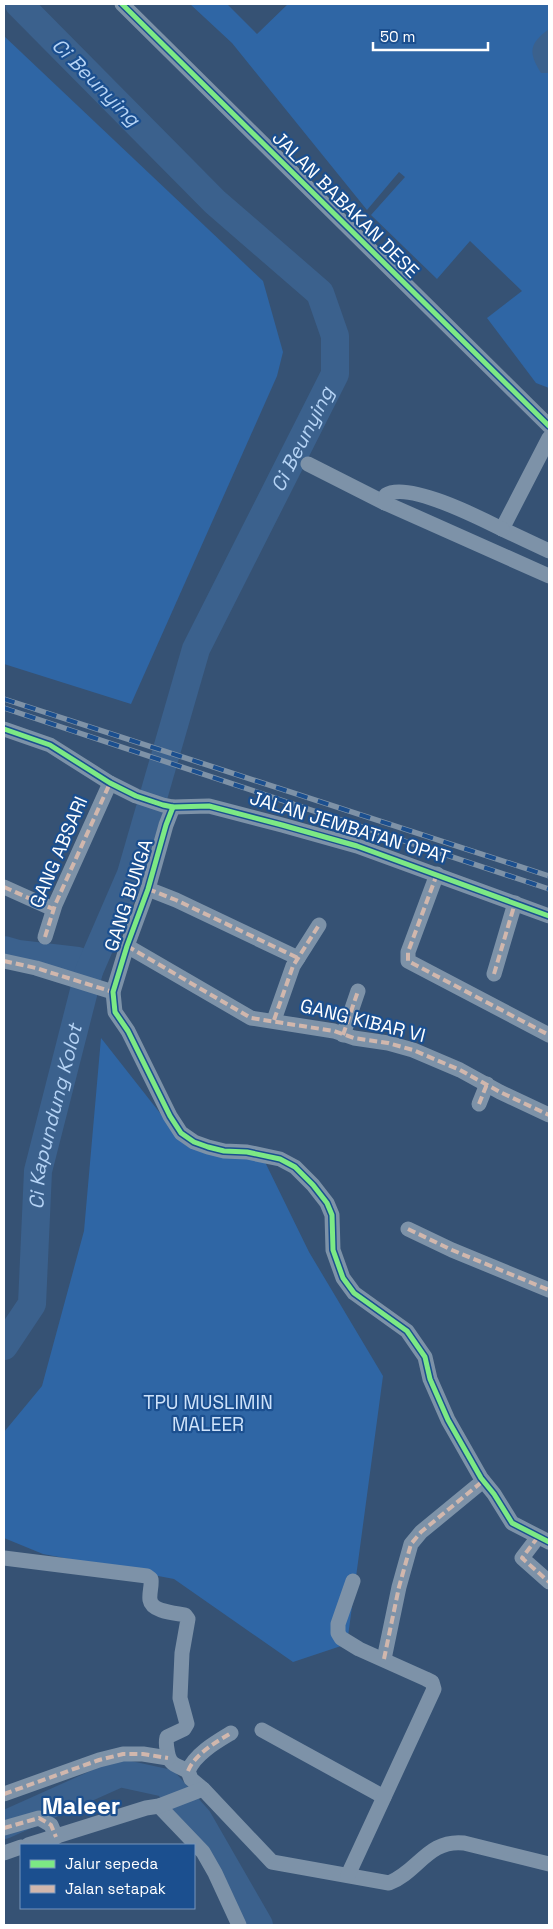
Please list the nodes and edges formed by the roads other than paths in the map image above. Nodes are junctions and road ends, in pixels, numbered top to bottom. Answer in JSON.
{"nodes":[{"id":1,"x":122,"y":4,"type":"edge"},
{"id":2,"x":549,"y":426,"type":"edge"},
{"id":3,"x":549,"y":438,"type":"edge"},
{"id":4,"x":308,"y":464,"type":"dead end"},
{"id":5,"x":385,"y":503,"type":"junction"},
{"id":6,"x":502,"y":529,"type":"junction"},
{"id":7,"x":549,"y":551,"type":"edge"},
{"id":8,"x":549,"y":556,"type":"edge"},
{"id":9,"x":545,"y":574,"type":"edge"},
{"id":10,"x":4,"y":729,"type":"edge"},
{"id":11,"x":110,"y":783,"type":"junction"},
{"id":12,"x":168,"y":806,"type":"junction"},
{"id":13,"x":437,"y":874,"type":"junction"},
{"id":14,"x":4,"y":887,"type":"edge"},
{"id":15,"x":148,"y":889,"type":"junction"},
{"id":16,"x":515,"y":903,"type":"junction"},
{"id":17,"x":53,"y":909,"type":"junction"},
{"id":18,"x":549,"y":916,"type":"edge"},
{"id":19,"x":319,"y":925,"type":"dead end"},
{"id":20,"x":45,"y":937,"type":"dead end"},
{"id":21,"x":127,"y":946,"type":"junction"},
{"id":22,"x":298,"y":958,"type":"junction"},
{"id":23,"x":4,"y":961,"type":"edge"},
{"id":24,"x":494,"y":974,"type":"dead end"},
{"id":25,"x":111,"y":991,"type":"junction"},
{"id":26,"x":358,"y":991,"type":"dead end"},
{"id":27,"x":274,"y":1020,"type":"junction"},
{"id":28,"x":343,"y":1035,"type":"junction"},
{"id":29,"x":549,"y":1035,"type":"edge"},
{"id":30,"x":487,"y":1084,"type":"junction"},
{"id":31,"x":479,"y":1104,"type":"dead end"},
{"id":32,"x":549,"y":1115,"type":"edge"},
{"id":33,"x":408,"y":1229,"type":"dead end"},
{"id":34,"x":549,"y":1290,"type":"edge"},
{"id":35,"x":483,"y":1481,"type":"junction"},
{"id":36,"x":543,"y":1540,"type":"edge"},
{"id":37,"x":4,"y":1558,"type":"edge"},
{"id":38,"x":353,"y":1580,"type":"dead end"},
{"id":39,"x":549,"y":1582,"type":"edge"},
{"id":40,"x":384,"y":1659,"type":"junction"},
{"id":41,"x":262,"y":1730,"type":"dead end"},
{"id":42,"x":231,"y":1733,"type":"dead end"},
{"id":43,"x":168,"y":1758,"type":"junction"},
{"id":44,"x":188,"y":1770,"type":"junction"},
{"id":45,"x":201,"y":1790,"type":"junction"},
{"id":46,"x":4,"y":1794,"type":"edge"},
{"id":47,"x":384,"y":1797,"type":"junction"},
{"id":48,"x":159,"y":1806,"type":"junction"},
{"id":49,"x":4,"y":1828,"type":"edge"},
{"id":50,"x":56,"y":1837,"type":"junction"},
{"id":51,"x":32,"y":1844,"type":"edge"},
{"id":52,"x":20,"y":1847,"type":"edge"},
{"id":53,"x":4,"y":1853,"type":"edge"},
{"id":54,"x":549,"y":1864,"type":"edge"},
{"id":55,"x":348,"y":1874,"type":"junction"},
{"id":56,"x":239,"y":1925,"type":"edge"}],
"edges":[{"from":1,"to":2,"type":"street","name":"JALAN BABAKAN DESE"},
{"from":3,"to":6,"type":"street"},
{"from":4,"to":5,"type":"street"},
{"from":5,"to":6,"type":"street"},
{"from":5,"to":9,"type":"street"},
{"from":6,"to":7,"type":"street"},
{"from":8,"to":9,"type":"street"},
{"from":10,"to":11,"type":"street","name":"JALAN JEMBATAN OPAT"},
{"from":11,"to":12,"type":"street","name":"JALAN JEMBATAN OPAT"},
{"from":11,"to":17,"type":"street","name":"GANG ABSARI"},
{"from":12,"to":13,"type":"street","name":"JALAN JEMBATAN OPAT"},
{"from":12,"to":15,"type":"street","name":"GANG BUNGA"},
{"from":13,"to":16,"type":"street","name":"JALAN JEMBATAN OPAT"},
{"from":13,"to":29,"type":"street"},
{"from":14,"to":17,"type":"street"},
{"from":15,"to":21,"type":"street","name":"GANG BUNGA"},
{"from":15,"to":22,"type":"street"},
{"from":16,"to":18,"type":"street","name":"JALAN JEMBATAN OPAT"},
{"from":16,"to":24,"type":"street"},
{"from":17,"to":20,"type":"street","name":"GANG ABSARI"},
{"from":19,"to":22,"type":"street"},
{"from":21,"to":25,"type":"street","name":"GANG BUNGA"},
{"from":21,"to":27,"type":"street","name":"GANG KIBAR VI"},
{"from":22,"to":27,"type":"street"},
{"from":23,"to":25,"type":"street"},
{"from":25,"to":35,"type":"street"},
{"from":26,"to":28,"type":"street"},
{"from":27,"to":28,"type":"street","name":"GANG KIBAR VI"},
{"from":28,"to":30,"type":"street","name":"GANG KIBAR VI"},
{"from":30,"to":31,"type":"street"},
{"from":30,"to":32,"type":"street","name":"GANG KIBAR VI"},
{"from":33,"to":34,"type":"street"},
{"from":35,"to":36,"type":"street"},
{"from":35,"to":40,"type":"street"},
{"from":36,"to":39,"type":"street"},
{"from":37,"to":43,"type":"street"},
{"from":38,"to":40,"type":"street"},
{"from":40,"to":47,"type":"street"},
{"from":41,"to":47,"type":"street"},
{"from":42,"to":44,"type":"street"},
{"from":43,"to":44,"type":"street"},
{"from":43,"to":46,"type":"street"},
{"from":44,"to":45,"type":"street"},
{"from":45,"to":48,"type":"street"},
{"from":45,"to":55,"type":"street"},
{"from":47,"to":55,"type":"street"},
{"from":48,"to":50,"type":"street"},
{"from":48,"to":56,"type":"street"},
{"from":49,"to":50,"type":"street"},
{"from":50,"to":51,"type":"street"},
{"from":52,"to":53,"type":"street"},
{"from":54,"to":55,"type":"street"}]}
